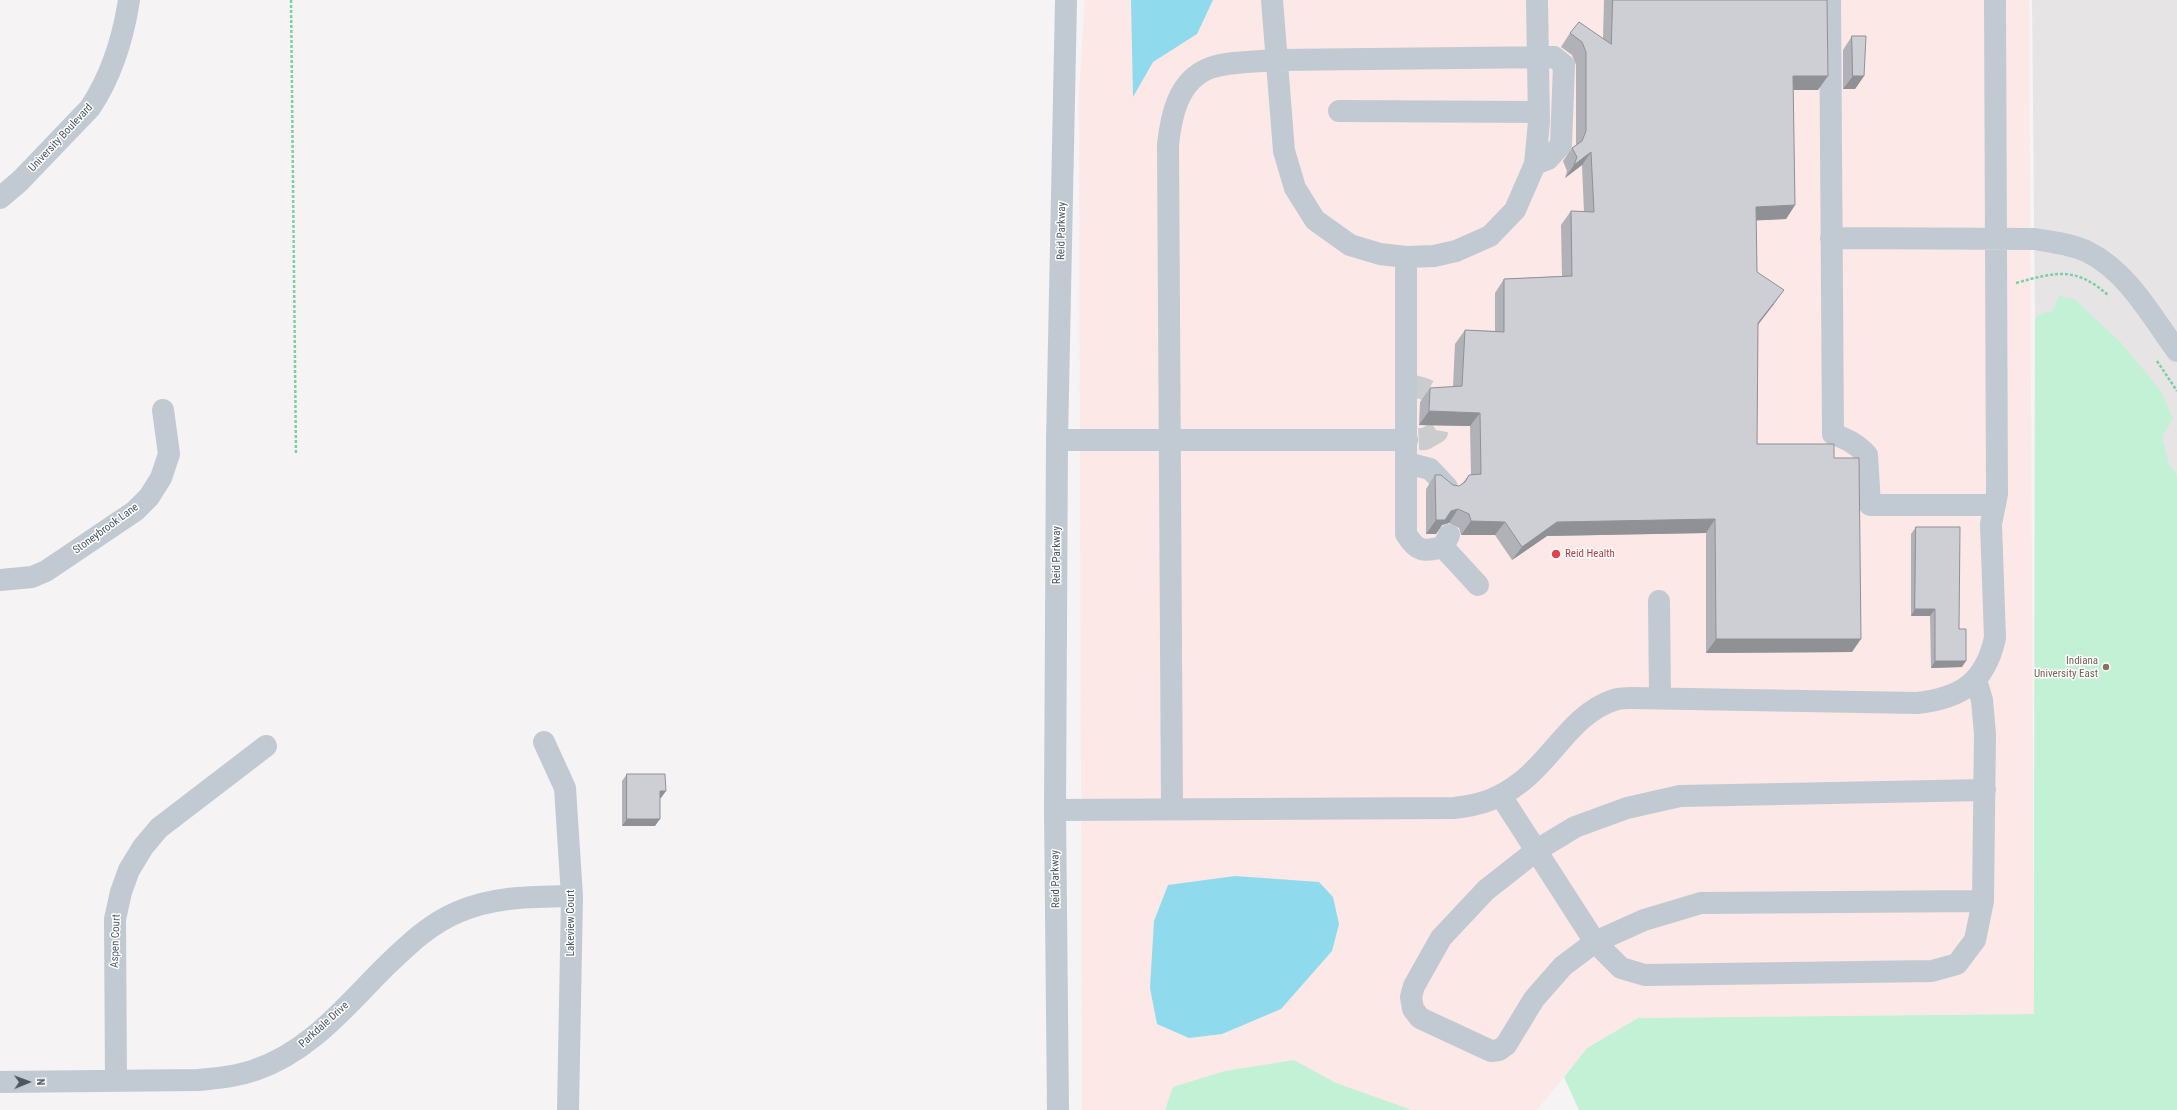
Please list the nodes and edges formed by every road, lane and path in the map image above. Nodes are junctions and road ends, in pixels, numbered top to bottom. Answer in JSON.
{"nodes":[{"id":1,"x":129,"y":0,"type":"edge"},
{"id":2,"x":291,"y":0,"type":"edge"},
{"id":3,"x":1066,"y":0,"type":"edge"},
{"id":4,"x":1272,"y":0,"type":"edge"},
{"id":5,"x":1537,"y":0,"type":"edge"},
{"id":6,"x":1830,"y":0,"type":"edge"},
{"id":7,"x":1995,"y":0,"type":"edge"},
{"id":8,"x":1538,"y":58,"type":"junction"},
{"id":9,"x":1277,"y":60,"type":"junction"},
{"id":10,"x":1339,"y":111,"type":"dead end"},
{"id":11,"x":1539,"y":112,"type":"junction"},
{"id":12,"x":1535,"y":164,"type":"junction"},
{"id":13,"x":0,"y":198,"type":"edge"},
{"id":14,"x":1996,"y":237,"type":"junction"},
{"id":15,"x":1831,"y":238,"type":"junction"},
{"id":16,"x":1406,"y":257,"type":"junction"},
{"id":17,"x":1996,"y":288,"type":"junction"},
{"id":18,"x":2111,"y":298,"type":"dead end"},
{"id":19,"x":2177,"y":351,"type":"edge"},
{"id":20,"x":2156,"y":359,"type":"dead end"},
{"id":21,"x":2177,"y":391,"type":"edge"},
{"id":22,"x":163,"y":410,"type":"dead end"},
{"id":23,"x":1058,"y":440,"type":"junction"},
{"id":24,"x":1407,"y":440,"type":"junction"},
{"id":25,"x":1170,"y":441,"type":"junction"},
{"id":26,"x":296,"y":455,"type":"dead end"},
{"id":27,"x":1407,"y":463,"type":"junction"},
{"id":28,"x":1447,"y":487,"type":"edge"},
{"id":29,"x":1995,"y":505,"type":"junction"},
{"id":30,"x":0,"y":580,"type":"edge"},
{"id":31,"x":1478,"y":585,"type":"dead end"},
{"id":32,"x":1659,"y":601,"type":"dead end"},
{"id":33,"x":1976,"y":680,"type":"junction"},
{"id":34,"x":1660,"y":698,"type":"junction"},
{"id":35,"x":544,"y":742,"type":"dead end"},
{"id":36,"x":266,"y":746,"type":"dead end"},
{"id":37,"x":1985,"y":790,"type":"junction"},
{"id":38,"x":1501,"y":796,"type":"junction"},
{"id":39,"x":1172,"y":809,"type":"junction"},
{"id":40,"x":1055,"y":810,"type":"junction"},
{"id":41,"x":1537,"y":850,"type":"junction"},
{"id":42,"x":572,"y":896,"type":"junction"},
{"id":43,"x":1983,"y":901,"type":"junction"},
{"id":44,"x":1595,"y":942,"type":"junction"},
{"id":45,"x":116,"y":1081,"type":"junction"},
{"id":46,"x":0,"y":1082,"type":"edge"},
{"id":47,"x":568,"y":1110,"type":"edge"},
{"id":48,"x":1058,"y":1110,"type":"edge"}],
"edges":[{"from":1,"to":13,"type":"street","name":"University Boulevard"},
{"from":2,"to":26,"type":"path"},
{"from":3,"to":23,"type":"street","name":"Reid Parkway"},
{"from":4,"to":9,"type":"street"},
{"from":5,"to":8,"type":"street"},
{"from":6,"to":15,"type":"street"},
{"from":7,"to":14,"type":"street"},
{"from":8,"to":9,"type":"street"},
{"from":8,"to":11,"type":"street"},
{"from":8,"to":12,"type":"street"},
{"from":9,"to":16,"type":"street"},
{"from":9,"to":25,"type":"street"},
{"from":10,"to":11,"type":"street"},
{"from":11,"to":12,"type":"street"},
{"from":12,"to":16,"type":"street"},
{"from":14,"to":15,"type":"street"},
{"from":14,"to":17,"type":"street"},
{"from":14,"to":19,"type":"street"},
{"from":15,"to":29,"type":"street"},
{"from":16,"to":24,"type":"street"},
{"from":17,"to":18,"type":"path"},
{"from":17,"to":29,"type":"street"},
{"from":20,"to":21,"type":"path"},
{"from":22,"to":30,"type":"street","name":"Stoneybrook Lane"},
{"from":23,"to":25,"type":"street"},
{"from":23,"to":40,"type":"street","name":"Reid Parkway"},
{"from":24,"to":25,"type":"street"},
{"from":24,"to":27,"type":"street"},
{"from":25,"to":39,"type":"street"},
{"from":27,"to":28,"type":"street"},
{"from":27,"to":31,"type":"street"},
{"from":29,"to":33,"type":"street"},
{"from":32,"to":34,"type":"street"},
{"from":33,"to":34,"type":"street"},
{"from":33,"to":37,"type":"street"},
{"from":34,"to":38,"type":"street"},
{"from":35,"to":42,"type":"street","name":"Lakeview Court"},
{"from":36,"to":45,"type":"street","name":"Aspen Court"},
{"from":37,"to":41,"type":"street"},
{"from":37,"to":43,"type":"street"},
{"from":38,"to":39,"type":"street"},
{"from":38,"to":41,"type":"street"},
{"from":39,"to":40,"type":"street"},
{"from":40,"to":48,"type":"street","name":"Reid Parkway"},
{"from":41,"to":44,"type":"street"},
{"from":41,"to":44,"type":"street"},
{"from":42,"to":45,"type":"street","name":"Parkdale Drive"},
{"from":42,"to":47,"type":"street","name":"Lakeview Court"},
{"from":43,"to":44,"type":"street"},
{"from":43,"to":44,"type":"street"},
{"from":45,"to":46,"type":"street","name":"Parkdale Drive"}]}
